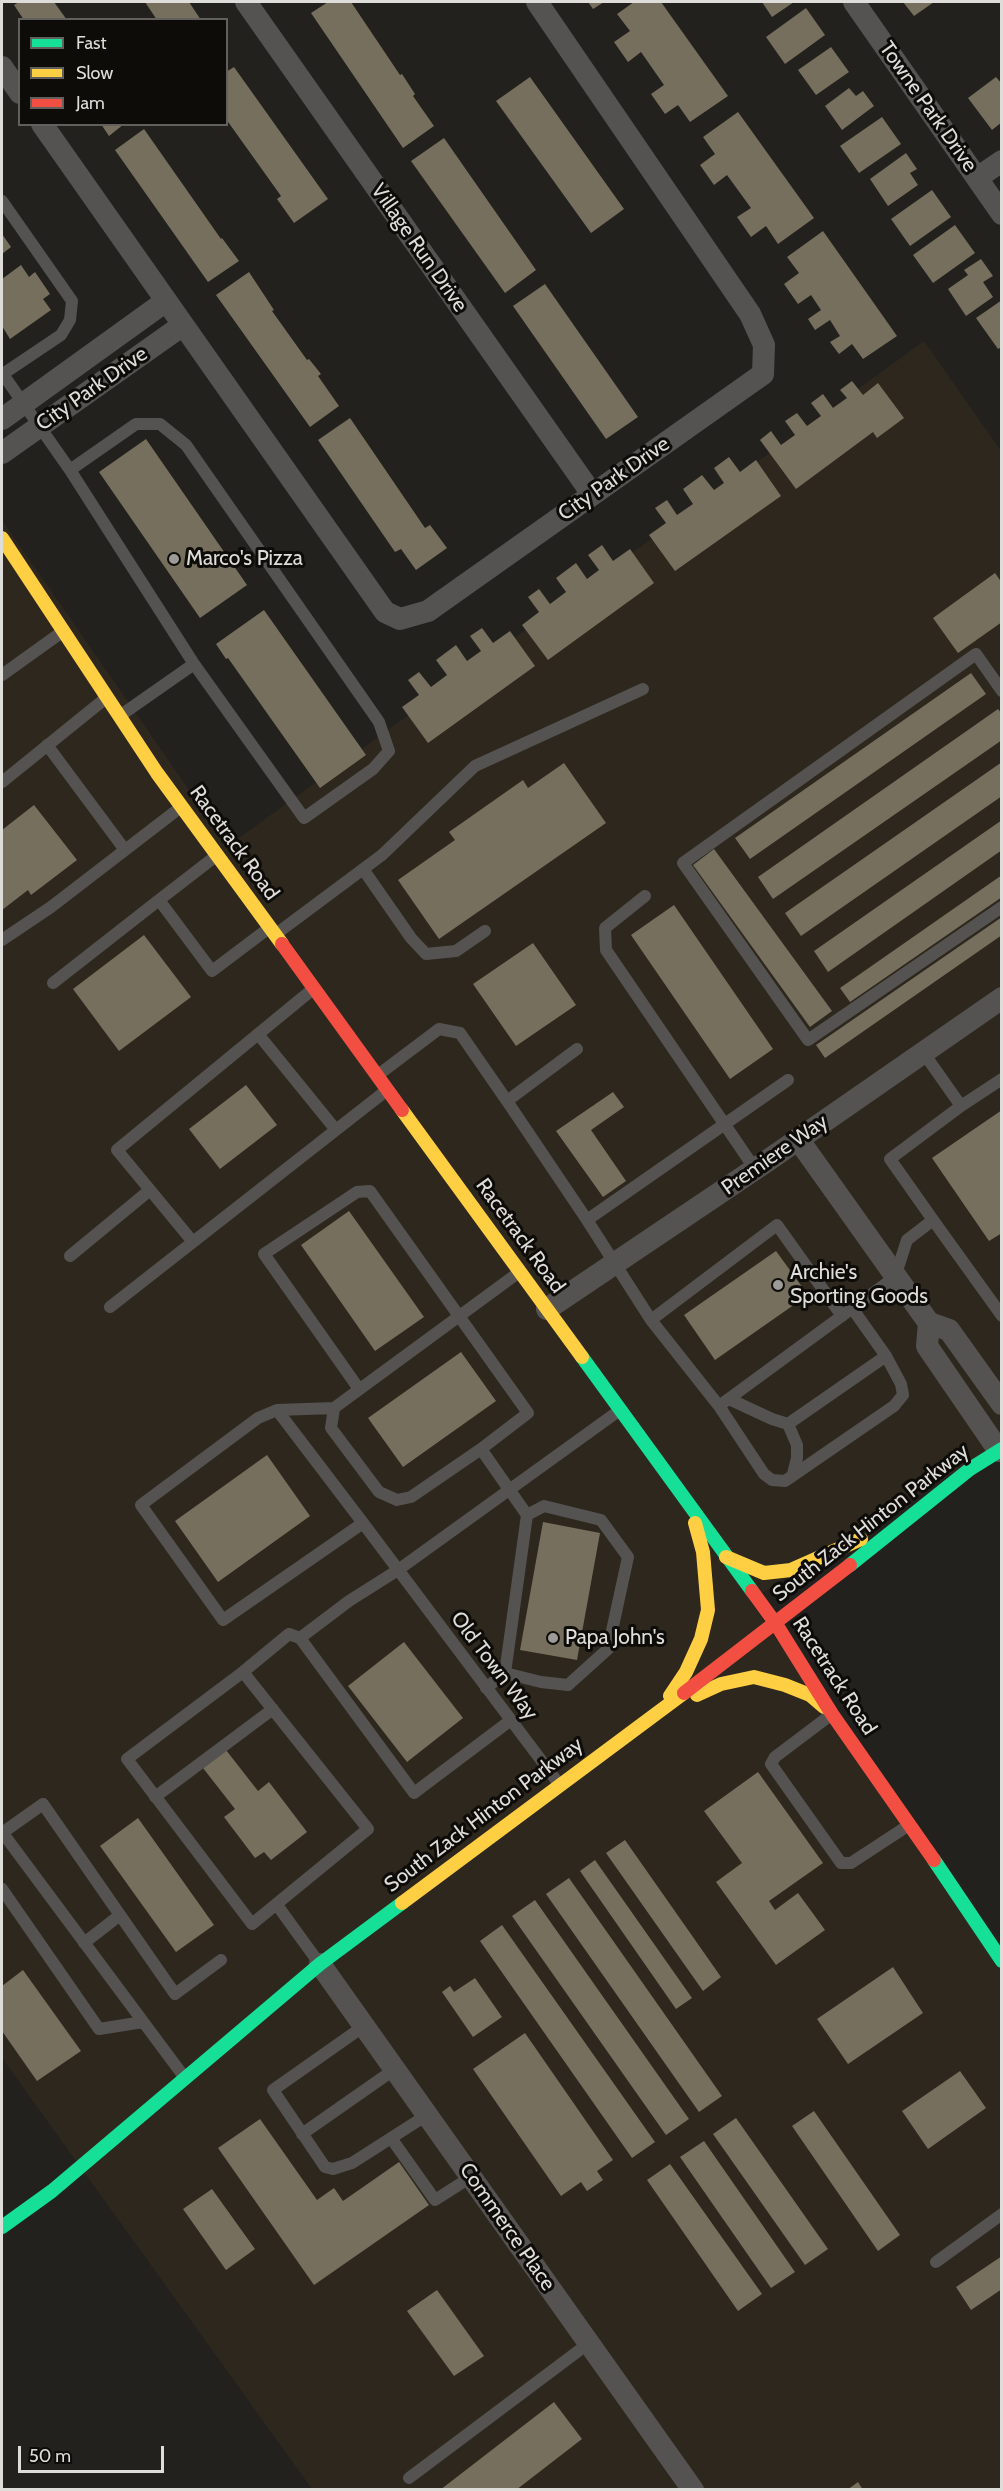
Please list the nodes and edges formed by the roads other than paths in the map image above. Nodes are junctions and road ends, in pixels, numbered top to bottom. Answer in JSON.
{"nodes":[{"id":1,"x":246,"y":2,"type":"edge"},
{"id":2,"x":537,"y":2,"type":"edge"},
{"id":3,"x":854,"y":2,"type":"edge"},
{"id":4,"x":2,"y":67,"type":"edge"},
{"id":5,"x":18,"y":90,"type":"edge"},
{"id":6,"x":43,"y":126,"type":"edge"},
{"id":7,"x":1002,"y":160,"type":"edge"},
{"id":8,"x":977,"y":178,"type":"junction"},
{"id":9,"x":2,"y":201,"type":"edge"},
{"id":10,"x":1002,"y":214,"type":"edge"},
{"id":11,"x":166,"y":301,"type":"junction"},
{"id":12,"x":183,"y":325,"type":"junction"},
{"id":13,"x":2,"y":374,"type":"edge"},
{"id":14,"x":23,"y":403,"type":"junction"},
{"id":15,"x":2,"y":419,"type":"edge"},
{"id":16,"x":40,"y":426,"type":"junction"},
{"id":17,"x":2,"y":453,"type":"edge"},
{"id":18,"x":70,"y":470,"type":"junction"},
{"id":19,"x":592,"y":494,"type":"junction"},
{"id":20,"x":2,"y":538,"type":"edge"},
{"id":21,"x":63,"y":631,"type":"junction"},
{"id":22,"x":194,"y":664,"type":"junction"},
{"id":23,"x":2,"y":675,"type":"edge"},
{"id":24,"x":643,"y":689,"type":"dead end"},
{"id":25,"x":1002,"y":691,"type":"edge"},
{"id":26,"x":107,"y":697,"type":"junction"},
{"id":27,"x":120,"y":716,"type":"junction"},
{"id":28,"x":47,"y":745,"type":"junction"},
{"id":29,"x":2,"y":782,"type":"edge"},
{"id":30,"x":182,"y":806,"type":"junction"},
{"id":31,"x":125,"y":850,"type":"junction"},
{"id":32,"x":217,"y":855,"type":"junction"},
{"id":33,"x":363,"y":869,"type":"junction"},
{"id":34,"x":645,"y":896,"type":"dead end"},
{"id":35,"x":159,"y":900,"type":"junction"},
{"id":36,"x":1002,"y":907,"type":"edge"},
{"id":37,"x":272,"y":931,"type":"junction"},
{"id":38,"x":485,"y":931,"type":"dead end"},
{"id":39,"x":2,"y":940,"type":"edge"},
{"id":40,"x":53,"y":983,"type":"dead end"},
{"id":41,"x":314,"y":988,"type":"junction"},
{"id":42,"x":1002,"y":998,"type":"edge"},
{"id":43,"x":258,"y":1034,"type":"junction"},
{"id":44,"x":577,"y":1049,"type":"dead end"},
{"id":45,"x":923,"y":1052,"type":"junction"},
{"id":46,"x":377,"y":1076,"type":"junction"},
{"id":47,"x":1002,"y":1078,"type":"edge"},
{"id":48,"x":788,"y":1080,"type":"dead end"},
{"id":49,"x":388,"y":1089,"type":"junction"},
{"id":50,"x":507,"y":1101,"type":"junction"},
{"id":51,"x":961,"y":1106,"type":"junction"},
{"id":52,"x":724,"y":1126,"type":"junction"},
{"id":53,"x":336,"y":1130,"type":"junction"},
{"id":54,"x":798,"y":1139,"type":"junction"},
{"id":55,"x":754,"y":1170,"type":"junction"},
{"id":56,"x":150,"y":1190,"type":"junction"},
{"id":57,"x":587,"y":1220,"type":"junction"},
{"id":58,"x":933,"y":1220,"type":"junction"},
{"id":59,"x":193,"y":1242,"type":"junction"},
{"id":60,"x":70,"y":1256,"type":"dead end"},
{"id":61,"x":615,"y":1264,"type":"junction"},
{"id":62,"x":520,"y":1271,"type":"junction"},
{"id":63,"x":895,"y":1277,"type":"junction"},
{"id":64,"x":110,"y":1307,"type":"dead end"},
{"id":65,"x":548,"y":1309,"type":"junction"},
{"id":66,"x":847,"y":1312,"type":"junction"},
{"id":67,"x":460,"y":1316,"type":"junction"},
{"id":68,"x":1002,"y":1316,"type":"edge"},
{"id":69,"x":651,"y":1320,"type":"junction"},
{"id":70,"x":928,"y":1323,"type":"junction"},
{"id":71,"x":886,"y":1356,"type":"junction"},
{"id":72,"x":359,"y":1389,"type":"junction"},
{"id":73,"x":724,"y":1403,"type":"junction"},
{"id":74,"x":1002,"y":1404,"type":"edge"},
{"id":75,"x":334,"y":1408,"type":"junction"},
{"id":76,"x":277,"y":1410,"type":"junction"},
{"id":77,"x":620,"y":1410,"type":"junction"},
{"id":78,"x":788,"y":1424,"type":"junction"},
{"id":79,"x":481,"y":1449,"type":"junction"},
{"id":80,"x":1000,"y":1450,"type":"edge"},
{"id":81,"x":794,"y":1474,"type":"junction"},
{"id":82,"x":510,"y":1489,"type":"junction"},
{"id":83,"x":691,"y":1507,"type":"junction"},
{"id":84,"x":914,"y":1514,"type":"junction"},
{"id":85,"x":527,"y":1515,"type":"junction"},
{"id":86,"x":363,"y":1523,"type":"junction"},
{"id":87,"x":726,"y":1557,"type":"junction"},
{"id":88,"x":398,"y":1570,"type":"junction"},
{"id":89,"x":776,"y":1624,"type":"junction"},
{"id":90,"x":300,"y":1638,"type":"junction"},
{"id":91,"x":243,"y":1672,"type":"junction"},
{"id":92,"x":505,"y":1673,"type":"junction"},
{"id":93,"x":486,"y":1688,"type":"junction"},
{"id":94,"x":273,"y":1709,"type":"junction"},
{"id":95,"x":660,"y":1711,"type":"junction"},
{"id":96,"x":832,"y":1714,"type":"junction"},
{"id":97,"x":511,"y":1720,"type":"junction"},
{"id":98,"x":560,"y":1785,"type":"junction"},
{"id":99,"x":155,"y":1797,"type":"junction"},
{"id":100,"x":910,"y":1824,"type":"junction"},
{"id":101,"x":2,"y":1833,"type":"edge"},
{"id":102,"x":2,"y":1888,"type":"edge"},
{"id":103,"x":277,"y":1905,"type":"junction"},
{"id":104,"x":120,"y":1915,"type":"junction"},
{"id":105,"x":84,"y":1943,"type":"junction"},
{"id":106,"x":221,"y":1960,"type":"dead end"},
{"id":107,"x":1002,"y":1961,"type":"edge"},
{"id":108,"x":320,"y":1964,"type":"junction"},
{"id":109,"x":144,"y":2022,"type":"junction"},
{"id":110,"x":364,"y":2026,"type":"junction"},
{"id":111,"x":395,"y":2069,"type":"junction"},
{"id":112,"x":186,"y":2079,"type":"junction"},
{"id":113,"x":427,"y":2115,"type":"junction"},
{"id":114,"x":302,"y":2134,"type":"junction"},
{"id":115,"x":391,"y":2138,"type":"junction"},
{"id":116,"x":471,"y":2177,"type":"junction"},
{"id":117,"x":1002,"y":2214,"type":"edge"},
{"id":118,"x":2,"y":2228,"type":"edge"},
{"id":119,"x":936,"y":2262,"type":"dead end"},
{"id":120,"x":589,"y":2343,"type":"junction"},
{"id":121,"x":409,"y":2478,"type":"dead end"},
{"id":122,"x":693,"y":2490,"type":"edge"}],
"edges":[{"from":1,"to":19,"type":"street","name":"Village Run Drive"},
{"from":2,"to":19,"type":"street","name":"City Park Drive"},
{"from":3,"to":8,"type":"street","name":"Towne Park Drive"},
{"from":4,"to":5,"type":"street"},
{"from":6,"to":11,"type":"street","name":"City Park Drive"},
{"from":7,"to":8,"type":"street"},
{"from":8,"to":10,"type":"street","name":"Towne Park Drive"},
{"from":9,"to":13,"type":"lane"},
{"from":11,"to":12,"type":"street","name":"City Park Drive"},
{"from":11,"to":14,"type":"street","name":"City Park Drive"},
{"from":12,"to":16,"type":"street","name":"City Park Drive"},
{"from":12,"to":19,"type":"street","name":"City Park Drive"},
{"from":13,"to":14,"type":"lane"},
{"from":14,"to":15,"type":"street","name":"City Park Drive"},
{"from":14,"to":16,"type":"lane"},
{"from":16,"to":17,"type":"street","name":"City Park Drive"},
{"from":16,"to":18,"type":"lane"},
{"from":18,"to":22,"type":"lane"},
{"from":18,"to":22,"type":"lane"},
{"from":20,"to":21,"type":"main road","name":"Racetrack Road"},
{"from":21,"to":23,"type":"lane"},
{"from":21,"to":26,"type":"main road","name":"Racetrack Road"},
{"from":22,"to":27,"type":"lane"},
{"from":24,"to":33,"type":"lane"},
{"from":25,"to":36,"type":"lane"},
{"from":26,"to":27,"type":"main road","name":"Racetrack Road"},
{"from":26,"to":28,"type":"lane"},
{"from":27,"to":30,"type":"main road","name":"Racetrack Road"},
{"from":28,"to":29,"type":"lane"},
{"from":28,"to":31,"type":"lane"},
{"from":30,"to":31,"type":"lane"},
{"from":30,"to":32,"type":"main road","name":"Racetrack Road"},
{"from":31,"to":39,"type":"lane"},
{"from":32,"to":35,"type":"lane"},
{"from":32,"to":37,"type":"main road","name":"Racetrack Road"},
{"from":33,"to":37,"type":"lane"},
{"from":33,"to":38,"type":"lane"},
{"from":34,"to":52,"type":"lane"},
{"from":35,"to":37,"type":"lane"},
{"from":35,"to":40,"type":"lane"},
{"from":37,"to":41,"type":"main road","name":"Racetrack Road"},
{"from":41,"to":43,"type":"lane"},
{"from":41,"to":46,"type":"main road","name":"Racetrack Road"},
{"from":42,"to":45,"type":"street","name":"Premiere Way"},
{"from":43,"to":53,"type":"lane"},
{"from":43,"to":56,"type":"lane"},
{"from":44,"to":50,"type":"lane"},
{"from":45,"to":51,"type":"lane"},
{"from":45,"to":54,"type":"street","name":"Premiere Way"},
{"from":46,"to":49,"type":"main road","name":"Racetrack Road"},
{"from":46,"to":50,"type":"lane"},
{"from":47,"to":51,"type":"lane"},
{"from":48,"to":52,"type":"lane"},
{"from":49,"to":53,"type":"lane"},
{"from":49,"to":62,"type":"main road","name":"Racetrack Road"},
{"from":50,"to":57,"type":"lane"},
{"from":51,"to":58,"type":"lane"},
{"from":52,"to":55,"type":"lane"},
{"from":52,"to":57,"type":"lane"},
{"from":53,"to":59,"type":"lane"},
{"from":54,"to":55,"type":"street","name":"Premiere Way"},
{"from":54,"to":63,"type":"street"},
{"from":55,"to":61,"type":"street","name":"Premiere Way"},
{"from":56,"to":59,"type":"lane"},
{"from":56,"to":60,"type":"lane"},
{"from":57,"to":61,"type":"lane"},
{"from":58,"to":63,"type":"lane"},
{"from":58,"to":68,"type":"lane"},
{"from":59,"to":64,"type":"lane"},
{"from":61,"to":65,"type":"street","name":"Premiere Way"},
{"from":61,"to":69,"type":"lane"},
{"from":62,"to":65,"type":"main road","name":"Racetrack Road"},
{"from":62,"to":67,"type":"lane"},
{"from":63,"to":66,"type":"lane"},
{"from":63,"to":70,"type":"street"},
{"from":65,"to":77,"type":"main road","name":"Racetrack Road"},
{"from":66,"to":69,"type":"lane"},
{"from":66,"to":71,"type":"lane"},
{"from":66,"to":73,"type":"lane"},
{"from":67,"to":72,"type":"lane"},
{"from":67,"to":72,"type":"lane"},
{"from":67,"to":79,"type":"lane"},
{"from":69,"to":73,"type":"lane"},
{"from":70,"to":74,"type":"street"},
{"from":70,"to":80,"type":"street"},
{"from":71,"to":78,"type":"lane"},
{"from":71,"to":81,"type":"lane"},
{"from":72,"to":75,"type":"lane"},
{"from":73,"to":78,"type":"lane"},
{"from":73,"to":81,"type":"lane"},
{"from":75,"to":76,"type":"lane"},
{"from":75,"to":79,"type":"lane"},
{"from":76,"to":86,"type":"lane","name":"Old Town Way"},
{"from":76,"to":86,"type":"lane"},
{"from":77,"to":82,"type":"lane"},
{"from":77,"to":83,"type":"main road","name":"Racetrack Road"},
{"from":78,"to":81,"type":"lane"},
{"from":79,"to":82,"type":"lane"},
{"from":80,"to":84,"type":"main road","name":"South Zack Hinton Parkway"},
{"from":82,"to":85,"type":"lane"},
{"from":82,"to":88,"type":"lane"},
{"from":83,"to":87,"type":"main road","name":"Racetrack Road"},
{"from":83,"to":95,"type":"main road"},
{"from":84,"to":87,"type":"main road"},
{"from":84,"to":89,"type":"main road","name":"South Zack Hinton Parkway"},
{"from":85,"to":92,"type":"lane"},
{"from":85,"to":92,"type":"lane"},
{"from":86,"to":88,"type":"lane","name":"Old Town Way"},
{"from":87,"to":89,"type":"main road","name":"Racetrack Road"},
{"from":88,"to":90,"type":"lane"},
{"from":88,"to":93,"type":"lane","name":"Old Town Way"},
{"from":89,"to":95,"type":"main road","name":"South Zack Hinton Parkway"},
{"from":89,"to":96,"type":"main road","name":"Racetrack Road"},
{"from":90,"to":91,"type":"lane"},
{"from":90,"to":97,"type":"lane"},
{"from":91,"to":94,"type":"lane"},
{"from":91,"to":99,"type":"lane"},
{"from":92,"to":93,"type":"lane"},
{"from":93,"to":97,"type":"lane","name":"Old Town Way"},
{"from":94,"to":99,"type":"lane"},
{"from":94,"to":103,"type":"lane"},
{"from":95,"to":96,"type":"main road"},
{"from":95,"to":98,"type":"main road","name":"South Zack Hinton Parkway"},
{"from":96,"to":100,"type":"main road","name":"Racetrack Road"},
{"from":96,"to":100,"type":"lane"},
{"from":97,"to":98,"type":"lane","name":"Old Town Way"},
{"from":98,"to":108,"type":"main road","name":"South Zack Hinton Parkway"},
{"from":99,"to":103,"type":"lane"},
{"from":100,"to":107,"type":"main road","name":"Racetrack Road"},
{"from":101,"to":104,"type":"lane"},
{"from":101,"to":105,"type":"lane"},
{"from":102,"to":109,"type":"lane"},
{"from":103,"to":108,"type":"lane"},
{"from":104,"to":105,"type":"lane"},
{"from":104,"to":106,"type":"lane"},
{"from":105,"to":109,"type":"lane"},
{"from":108,"to":110,"type":"street","name":"Commerce Place"},
{"from":108,"to":112,"type":"main road","name":"South Zack Hinton Parkway"},
{"from":109,"to":112,"type":"lane"},
{"from":110,"to":111,"type":"street","name":"Commerce Place"},
{"from":110,"to":114,"type":"lane"},
{"from":111,"to":113,"type":"street","name":"Commerce Place"},
{"from":111,"to":114,"type":"lane"},
{"from":112,"to":118,"type":"main road","name":"South Zack Hinton Parkway"},
{"from":113,"to":115,"type":"lane"},
{"from":113,"to":116,"type":"street","name":"Commerce Place"},
{"from":114,"to":115,"type":"lane"},
{"from":115,"to":116,"type":"lane"},
{"from":116,"to":120,"type":"street","name":"Commerce Place"},
{"from":117,"to":119,"type":"lane"},
{"from":120,"to":121,"type":"lane"},
{"from":120,"to":122,"type":"street","name":"Commerce Place"}]}
